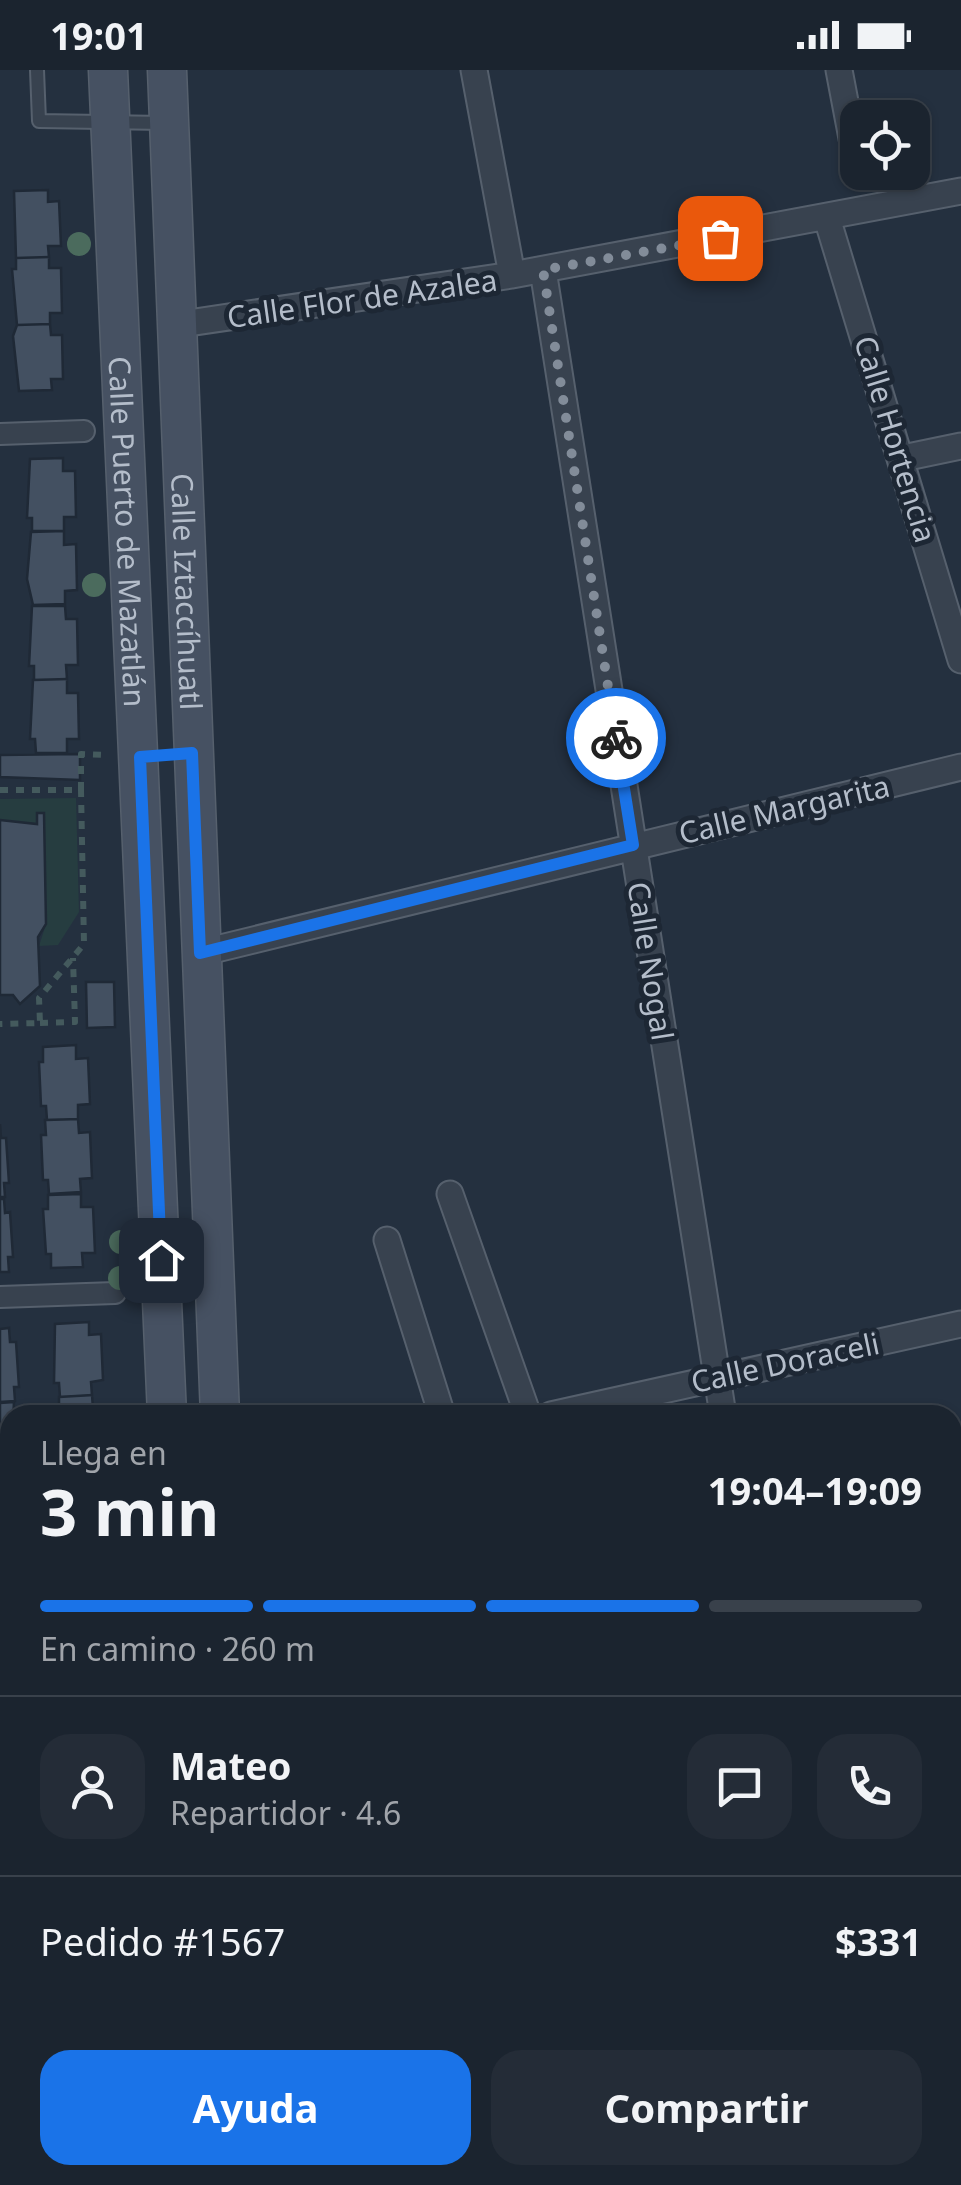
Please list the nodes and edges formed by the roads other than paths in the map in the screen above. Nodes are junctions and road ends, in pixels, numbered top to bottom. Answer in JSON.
{"nodes":[{"id":1,"x":38,"y":70,"type":"edge"},
{"id":2,"x":108,"y":70,"type":"edge"},
{"id":3,"x":167,"y":70,"type":"edge"},
{"id":4,"x":474,"y":70,"type":"edge"},
{"id":5,"x":838,"y":70,"type":"edge"},
{"id":6,"x":844,"y":100,"type":"edge"},
{"id":7,"x":110,"y":122,"type":"junction"},
{"id":8,"x":169,"y":123,"type":"junction"},
{"id":9,"x":861,"y":190,"type":"edge"},
{"id":10,"x":961,"y":191,"type":"edge"},
{"id":11,"x":865,"y":212,"type":"junction"},
{"id":12,"x":827,"y":218,"type":"junction"},
{"id":13,"x":543,"y":270,"type":"junction"},
{"id":14,"x":512,"y":275,"type":"junction"},
{"id":15,"x":174,"y":325,"type":"junction"},
{"id":16,"x":84,"y":431,"type":"dead end"},
{"id":17,"x":0,"y":434,"type":"edge"},
{"id":18,"x":961,"y":446,"type":"edge"},
{"id":19,"x":903,"y":458,"type":"junction"},
{"id":20,"x":961,"y":660,"type":"edge"},
{"id":21,"x":192,"y":753,"type":"junction"},
{"id":22,"x":140,"y":757,"type":"junction"},
{"id":23,"x":961,"y":767,"type":"edge"},
{"id":24,"x":633,"y":845,"type":"junction"},
{"id":25,"x":200,"y":953,"type":"junction"},
{"id":26,"x":450,"y":1194,"type":"dead end"},
{"id":27,"x":387,"y":1240,"type":"dead end"},
{"id":28,"x":115,"y":1293,"type":"dead end"},
{"id":29,"x":0,"y":1298,"type":"edge"},
{"id":30,"x":961,"y":1324,"type":"edge"},
{"id":31,"x":717,"y":1376,"type":"junction"},
{"id":32,"x":167,"y":1405,"type":"edge"},
{"id":33,"x":220,"y":1405,"type":"edge"},
{"id":34,"x":439,"y":1405,"type":"edge"},
{"id":35,"x":524,"y":1405,"type":"edge"},
{"id":36,"x":594,"y":1405,"type":"edge"},
{"id":37,"x":721,"y":1405,"type":"edge"}],
"edges":[{"from":1,"to":7,"type":"lane"},
{"from":2,"to":7,"type":"main road","name":"Calle Puerto de Mazatlán"},
{"from":3,"to":8,"type":"main road","name":"Calle Iztaccíhuatl"},
{"from":4,"to":14,"type":"street"},
{"from":5,"to":6,"type":"street"},
{"from":7,"to":8,"type":"lane"},
{"from":7,"to":22,"type":"main road","name":"Calle Puerto de Mazatlán"},
{"from":8,"to":15,"type":"main road","name":"Calle Iztaccíhuatl"},
{"from":9,"to":11,"type":"street"},
{"from":10,"to":11,"type":"street","name":"Calle Flor de Azalea"},
{"from":11,"to":12,"type":"street","name":"Calle Flor de Azalea"},
{"from":12,"to":13,"type":"street","name":"Calle Flor de Azalea"},
{"from":12,"to":19,"type":"street","name":"Calle Hortencia"},
{"from":13,"to":14,"type":"street","name":"Calle Flor de Azalea"},
{"from":13,"to":24,"type":"street","name":"Calle Nogal"},
{"from":14,"to":15,"type":"street","name":"Calle Flor de Azalea"},
{"from":15,"to":21,"type":"main road","name":"Calle Iztaccíhuatl"},
{"from":16,"to":17,"type":"street"},
{"from":18,"to":19,"type":"street"},
{"from":19,"to":20,"type":"street","name":"Calle Hortencia"},
{"from":21,"to":22,"type":"main road"},
{"from":21,"to":25,"type":"main road","name":"Calle Iztaccíhuatl"},
{"from":22,"to":32,"type":"main road","name":"Calle Puerto de Mazatlán"},
{"from":23,"to":24,"type":"street","name":"Calle Margarita"},
{"from":24,"to":25,"type":"street","name":"Calle Margarita"},
{"from":24,"to":31,"type":"street","name":"Calle Nogal"},
{"from":25,"to":33,"type":"main road","name":"Calle Iztaccíhuatl"},
{"from":26,"to":35,"type":"street"},
{"from":27,"to":34,"type":"street"},
{"from":28,"to":29,"type":"street"},
{"from":30,"to":31,"type":"street","name":"Calle Doraceli"},
{"from":31,"to":36,"type":"street","name":"Calle Doraceli"},
{"from":31,"to":37,"type":"street","name":"Calle Nogal"}]}
